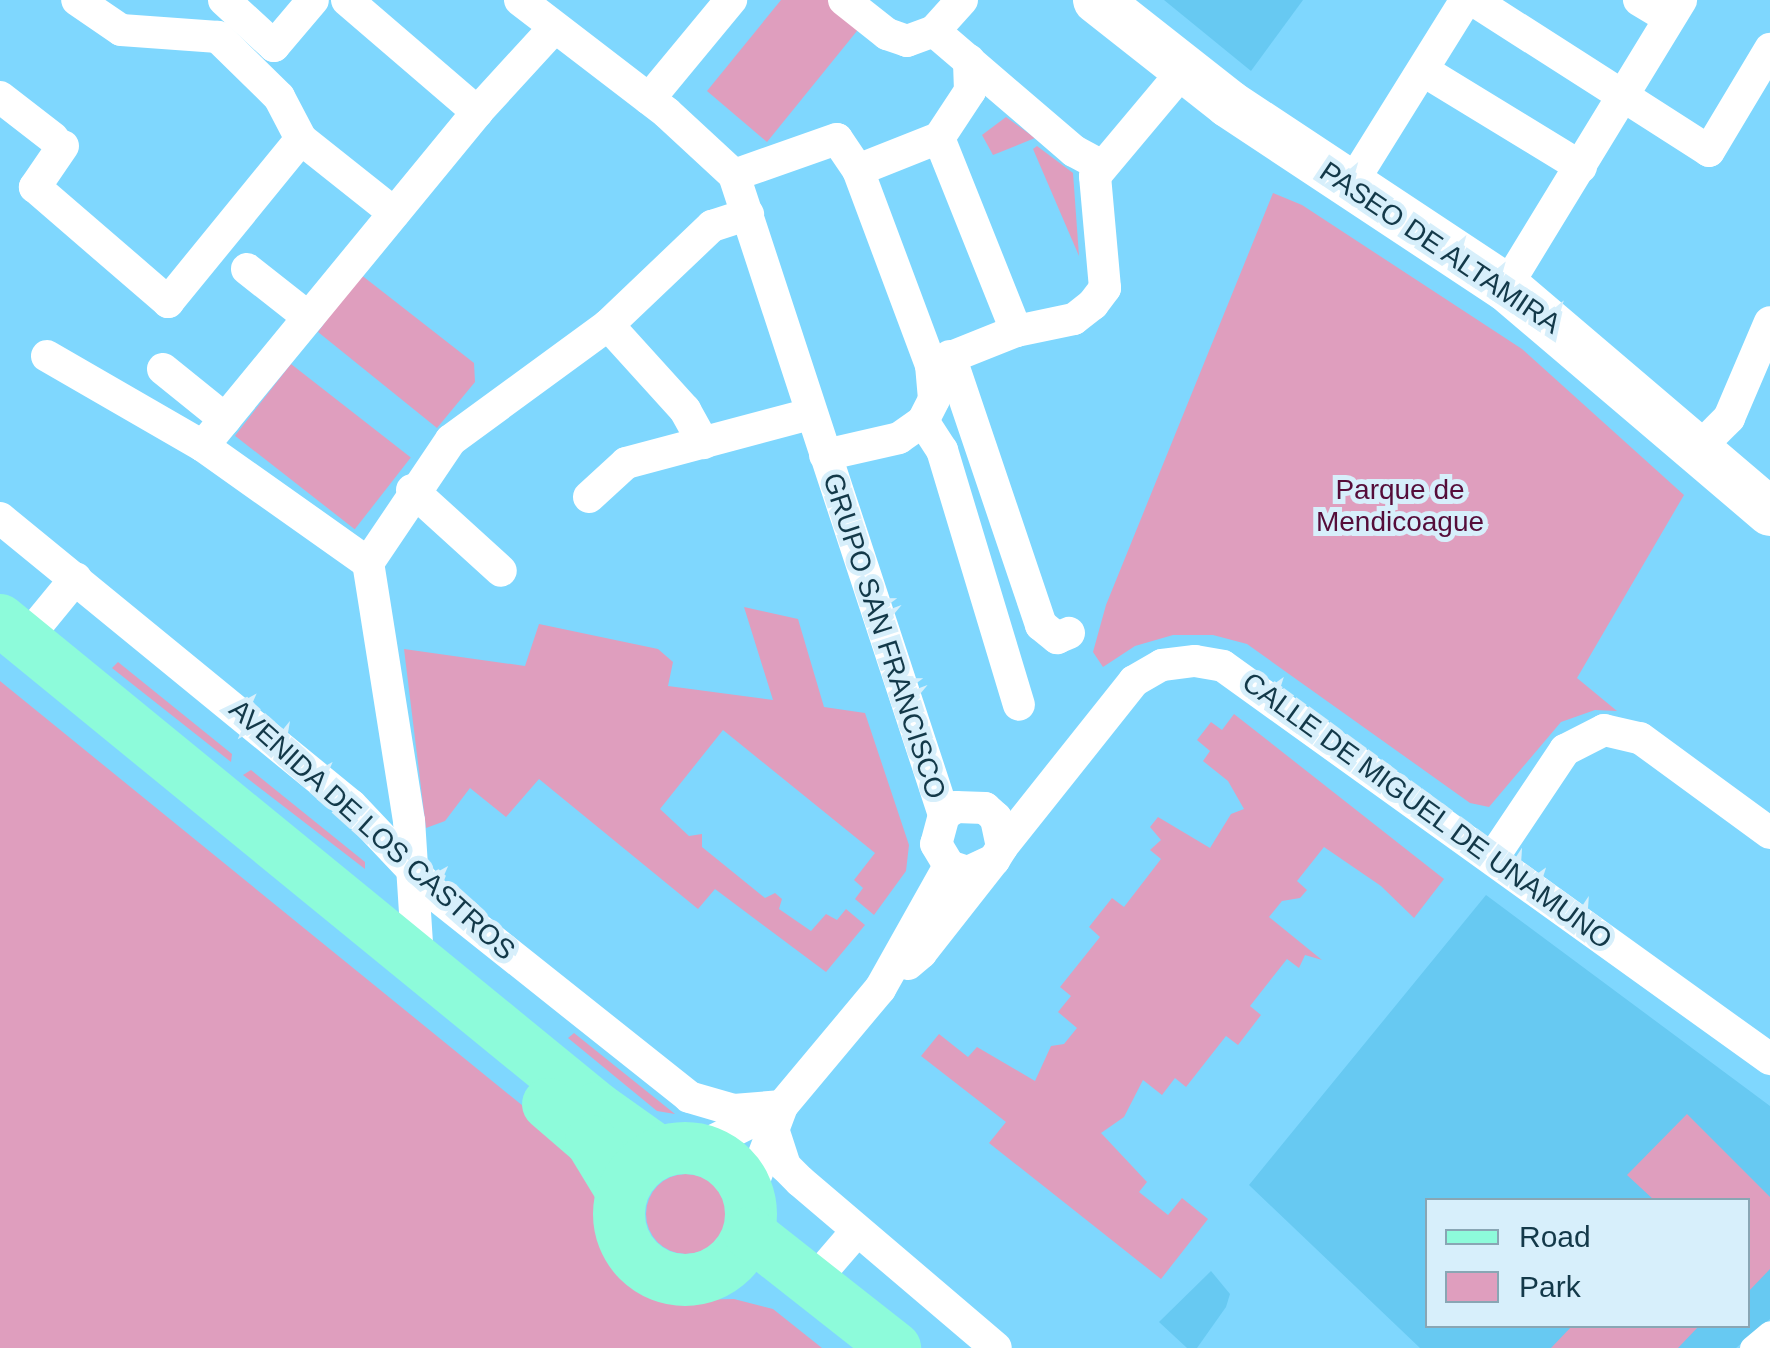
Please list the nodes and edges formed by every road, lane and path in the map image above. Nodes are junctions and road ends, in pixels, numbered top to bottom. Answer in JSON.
{"nodes":[{"id":1,"x":77,"y":0,"type":"edge"},
{"id":2,"x":224,"y":0,"type":"edge"},
{"id":3,"x":313,"y":0,"type":"edge"},
{"id":4,"x":347,"y":0,"type":"edge"},
{"id":5,"x":520,"y":0,"type":"edge"},
{"id":6,"x":731,"y":0,"type":"edge"},
{"id":7,"x":844,"y":0,"type":"edge"},
{"id":8,"x":962,"y":0,"type":"edge"},
{"id":9,"x":1096,"y":0,"type":"edge"},
{"id":10,"x":1470,"y":0,"type":"edge"},
{"id":11,"x":1639,"y":0,"type":"edge"},
{"id":12,"x":1675,"y":9,"type":"edge"},
{"id":13,"x":554,"y":28,"type":"junction"},
{"id":14,"x":934,"y":31,"type":"junction"},
{"id":15,"x":969,"y":60,"type":"junction"},
{"id":16,"x":1766,"y":64,"type":"edge"},
{"id":17,"x":1184,"y":70,"type":"junction"},
{"id":18,"x":1424,"y":70,"type":"junction"},
{"id":19,"x":0,"y":97,"type":"edge"},
{"id":20,"x":1623,"y":98,"type":"junction"},
{"id":21,"x":648,"y":99,"type":"junction"},
{"id":22,"x":477,"y":112,"type":"junction"},
{"id":23,"x":301,"y":138,"type":"junction"},
{"id":24,"x":940,"y":138,"type":"junction"},
{"id":25,"x":1102,"y":166,"type":"junction"},
{"id":26,"x":1581,"y":167,"type":"junction"},
{"id":27,"x":858,"y":170,"type":"junction"},
{"id":28,"x":734,"y":175,"type":"junction"},
{"id":29,"x":1350,"y":186,"type":"junction"},
{"id":30,"x":394,"y":213,"type":"junction"},
{"id":31,"x":748,"y":214,"type":"junction"},
{"id":32,"x":247,"y":269,"type":"dead end"},
{"id":33,"x":1506,"y":287,"type":"junction"},
{"id":34,"x":308,"y":317,"type":"junction"},
{"id":35,"x":1770,"y":322,"type":"edge"},
{"id":36,"x":608,"y":324,"type":"junction"},
{"id":37,"x":1016,"y":331,"type":"junction"},
{"id":38,"x":47,"y":356,"type":"dead end"},
{"id":39,"x":941,"y":361,"type":"junction"},
{"id":40,"x":163,"y":370,"type":"dead end"},
{"id":41,"x":810,"y":414,"type":"junction"},
{"id":42,"x":225,"y":419,"type":"junction"},
{"id":43,"x":923,"y":421,"type":"junction"},
{"id":44,"x":703,"y":443,"type":"junction"},
{"id":45,"x":203,"y":446,"type":"junction"},
{"id":46,"x":1698,"y":449,"type":"junction"},
{"id":47,"x":825,"y":456,"type":"junction"},
{"id":48,"x":412,"y":490,"type":"junction"},
{"id":49,"x":589,"y":496,"type":"dead end"},
{"id":50,"x":1770,"y":512,"type":"edge"},
{"id":51,"x":0,"y":518,"type":"edge"},
{"id":52,"x":368,"y":564,"type":"junction"},
{"id":53,"x":501,"y":572,"type":"dead end"},
{"id":54,"x":76,"y":578,"type":"junction"},
{"id":55,"x":1069,"y":633,"type":"dead end"},
{"id":56,"x":8,"y":637,"type":"edge"},
{"id":57,"x":1019,"y":705,"type":"dead end"},
{"id":58,"x":397,"y":758,"type":"junction"},
{"id":59,"x":1051,"y":792,"type":"junction"},
{"id":60,"x":351,"y":805,"type":"junction"},
{"id":61,"x":985,"y":808,"type":"junction"},
{"id":62,"x":944,"y":816,"type":"junction"},
{"id":63,"x":1770,"y":833,"type":"edge"},
{"id":64,"x":998,"y":854,"type":"junction"},
{"id":65,"x":1494,"y":856,"type":"junction"},
{"id":66,"x":411,"y":861,"type":"junction"},
{"id":67,"x":949,"y":866,"type":"junction"},
{"id":68,"x":418,"y":959,"type":"junction"},
{"id":69,"x":880,"y":989,"type":"junction"},
{"id":70,"x":1770,"y":1059,"type":"edge"},
{"id":71,"x":778,"y":1119,"type":"junction"},
{"id":72,"x":679,"y":1150,"type":"junction"},
{"id":73,"x":622,"y":1192,"type":"junction"},
{"id":74,"x":739,"y":1233,"type":"junction"},
{"id":75,"x":854,"y":1233,"type":"junction"},
{"id":76,"x":812,"y":1282,"type":"junction"},
{"id":77,"x":1770,"y":1333,"type":"edge"},
{"id":78,"x":849,"y":1348,"type":"edge"},
{"id":79,"x":895,"y":1348,"type":"edge"},
{"id":80,"x":996,"y":1348,"type":"edge"},
{"id":81,"x":1752,"y":1348,"type":"edge"}],
"edges":[{"from":1,"to":23,"type":"street"},
{"from":2,"to":3,"type":"street"},
{"from":4,"to":22,"type":"street"},
{"from":5,"to":13,"type":"street"},
{"from":6,"to":21,"type":"street"},
{"from":7,"to":14,"type":"street"},
{"from":8,"to":14,"type":"street"},
{"from":9,"to":17,"type":"main road","name":"PASEO DE ALTAMIRA"},
{"from":10,"to":18,"type":"street"},
{"from":10,"to":20,"type":"street"},
{"from":11,"to":12,"type":"street"},
{"from":12,"to":20,"type":"street"},
{"from":13,"to":21,"type":"street"},
{"from":13,"to":22,"type":"street"},
{"from":14,"to":15,"type":"street"},
{"from":15,"to":24,"type":"street"},
{"from":15,"to":25,"type":"street"},
{"from":16,"to":20,"type":"street"},
{"from":17,"to":25,"type":"street"},
{"from":17,"to":29,"type":"main road","name":"PASEO DE ALTAMIRA"},
{"from":18,"to":26,"type":"street"},
{"from":18,"to":29,"type":"street"},
{"from":19,"to":23,"type":"street"},
{"from":20,"to":26,"type":"street"},
{"from":21,"to":28,"type":"street"},
{"from":22,"to":30,"type":"street"},
{"from":23,"to":30,"type":"street"},
{"from":24,"to":27,"type":"street"},
{"from":24,"to":37,"type":"street"},
{"from":25,"to":37,"type":"street"},
{"from":26,"to":33,"type":"street"},
{"from":27,"to":28,"type":"street"},
{"from":27,"to":39,"type":"street"},
{"from":28,"to":31,"type":"street","name":"GRUPO SAN FRANCISCO"},
{"from":29,"to":33,"type":"main road","name":"PASEO DE ALTAMIRA"},
{"from":30,"to":34,"type":"street"},
{"from":31,"to":36,"type":"street"},
{"from":31,"to":41,"type":"street","name":"GRUPO SAN FRANCISCO"},
{"from":32,"to":34,"type":"street"},
{"from":33,"to":46,"type":"main road","name":"PASEO DE ALTAMIRA"},
{"from":34,"to":42,"type":"street"},
{"from":35,"to":46,"type":"street"},
{"from":36,"to":44,"type":"street"},
{"from":36,"to":48,"type":"street"},
{"from":37,"to":39,"type":"street"},
{"from":38,"to":45,"type":"street"},
{"from":39,"to":43,"type":"street"},
{"from":39,"to":55,"type":"street"},
{"from":40,"to":42,"type":"street"},
{"from":41,"to":44,"type":"street"},
{"from":41,"to":47,"type":"street","name":"GRUPO SAN FRANCISCO"},
{"from":42,"to":45,"type":"street"},
{"from":43,"to":47,"type":"street","name":"GRUPO SAN FRANCISCO"},
{"from":43,"to":57,"type":"street"},
{"from":44,"to":49,"type":"street"},
{"from":45,"to":52,"type":"street"},
{"from":46,"to":50,"type":"main road","name":"PASEO DE ALTAMIRA"},
{"from":47,"to":62,"type":"street","name":"GRUPO SAN FRANCISCO"},
{"from":48,"to":52,"type":"street"},
{"from":48,"to":53,"type":"street"},
{"from":51,"to":54,"type":"street","name":"AVENIDA DE LOS CASTROS"},
{"from":52,"to":58,"type":"street"},
{"from":54,"to":56,"type":"street"},
{"from":54,"to":60,"type":"street","name":"AVENIDA DE LOS CASTROS"},
{"from":56,"to":68,"type":"main road"},
{"from":56,"to":73,"type":"main road"},
{"from":58,"to":60,"type":"street"},
{"from":58,"to":66,"type":"street"},
{"from":59,"to":61,"type":"street"},
{"from":59,"to":64,"type":"street","name":"CALLE DE MIGUEL DE UNAMUNO"},
{"from":59,"to":65,"type":"street","name":"CALLE DE MIGUEL DE UNAMUNO"},
{"from":60,"to":66,"type":"street","name":"AVENIDA DE LOS CASTROS"},
{"from":61,"to":62,"type":"street"},
{"from":61,"to":64,"type":"street"},
{"from":62,"to":67,"type":"street"},
{"from":63,"to":65,"type":"street"},
{"from":64,"to":67,"type":"street"},
{"from":64,"to":69,"type":"street","name":"CALLE DE MIGUEL DE UNAMUNO"},
{"from":65,"to":70,"type":"street","name":"CALLE DE MIGUEL DE UNAMUNO"},
{"from":66,"to":68,"type":"street"},
{"from":66,"to":71,"type":"street","name":"AVENIDA DE LOS CASTROS"},
{"from":67,"to":69,"type":"street","name":"CALLE DE MIGUEL DE UNAMUNO"},
{"from":68,"to":72,"type":"main road"},
{"from":69,"to":71,"type":"street","name":"CALLE DE MIGUEL DE UNAMUNO"},
{"from":71,"to":72,"type":"street","name":"CALLE DE MIGUEL DE UNAMUNO"},
{"from":71,"to":74,"type":"street","name":"CALLE DE MIGUEL DE UNAMUNO"},
{"from":71,"to":75,"type":"street"},
{"from":72,"to":73,"type":"main road"},
{"from":72,"to":74,"type":"main road"},
{"from":73,"to":74,"type":"main road"},
{"from":74,"to":76,"type":"main road"},
{"from":74,"to":78,"type":"main road"},
{"from":75,"to":76,"type":"street"},
{"from":75,"to":80,"type":"street"},
{"from":76,"to":79,"type":"main road"},
{"from":77,"to":81,"type":"street"}]}
